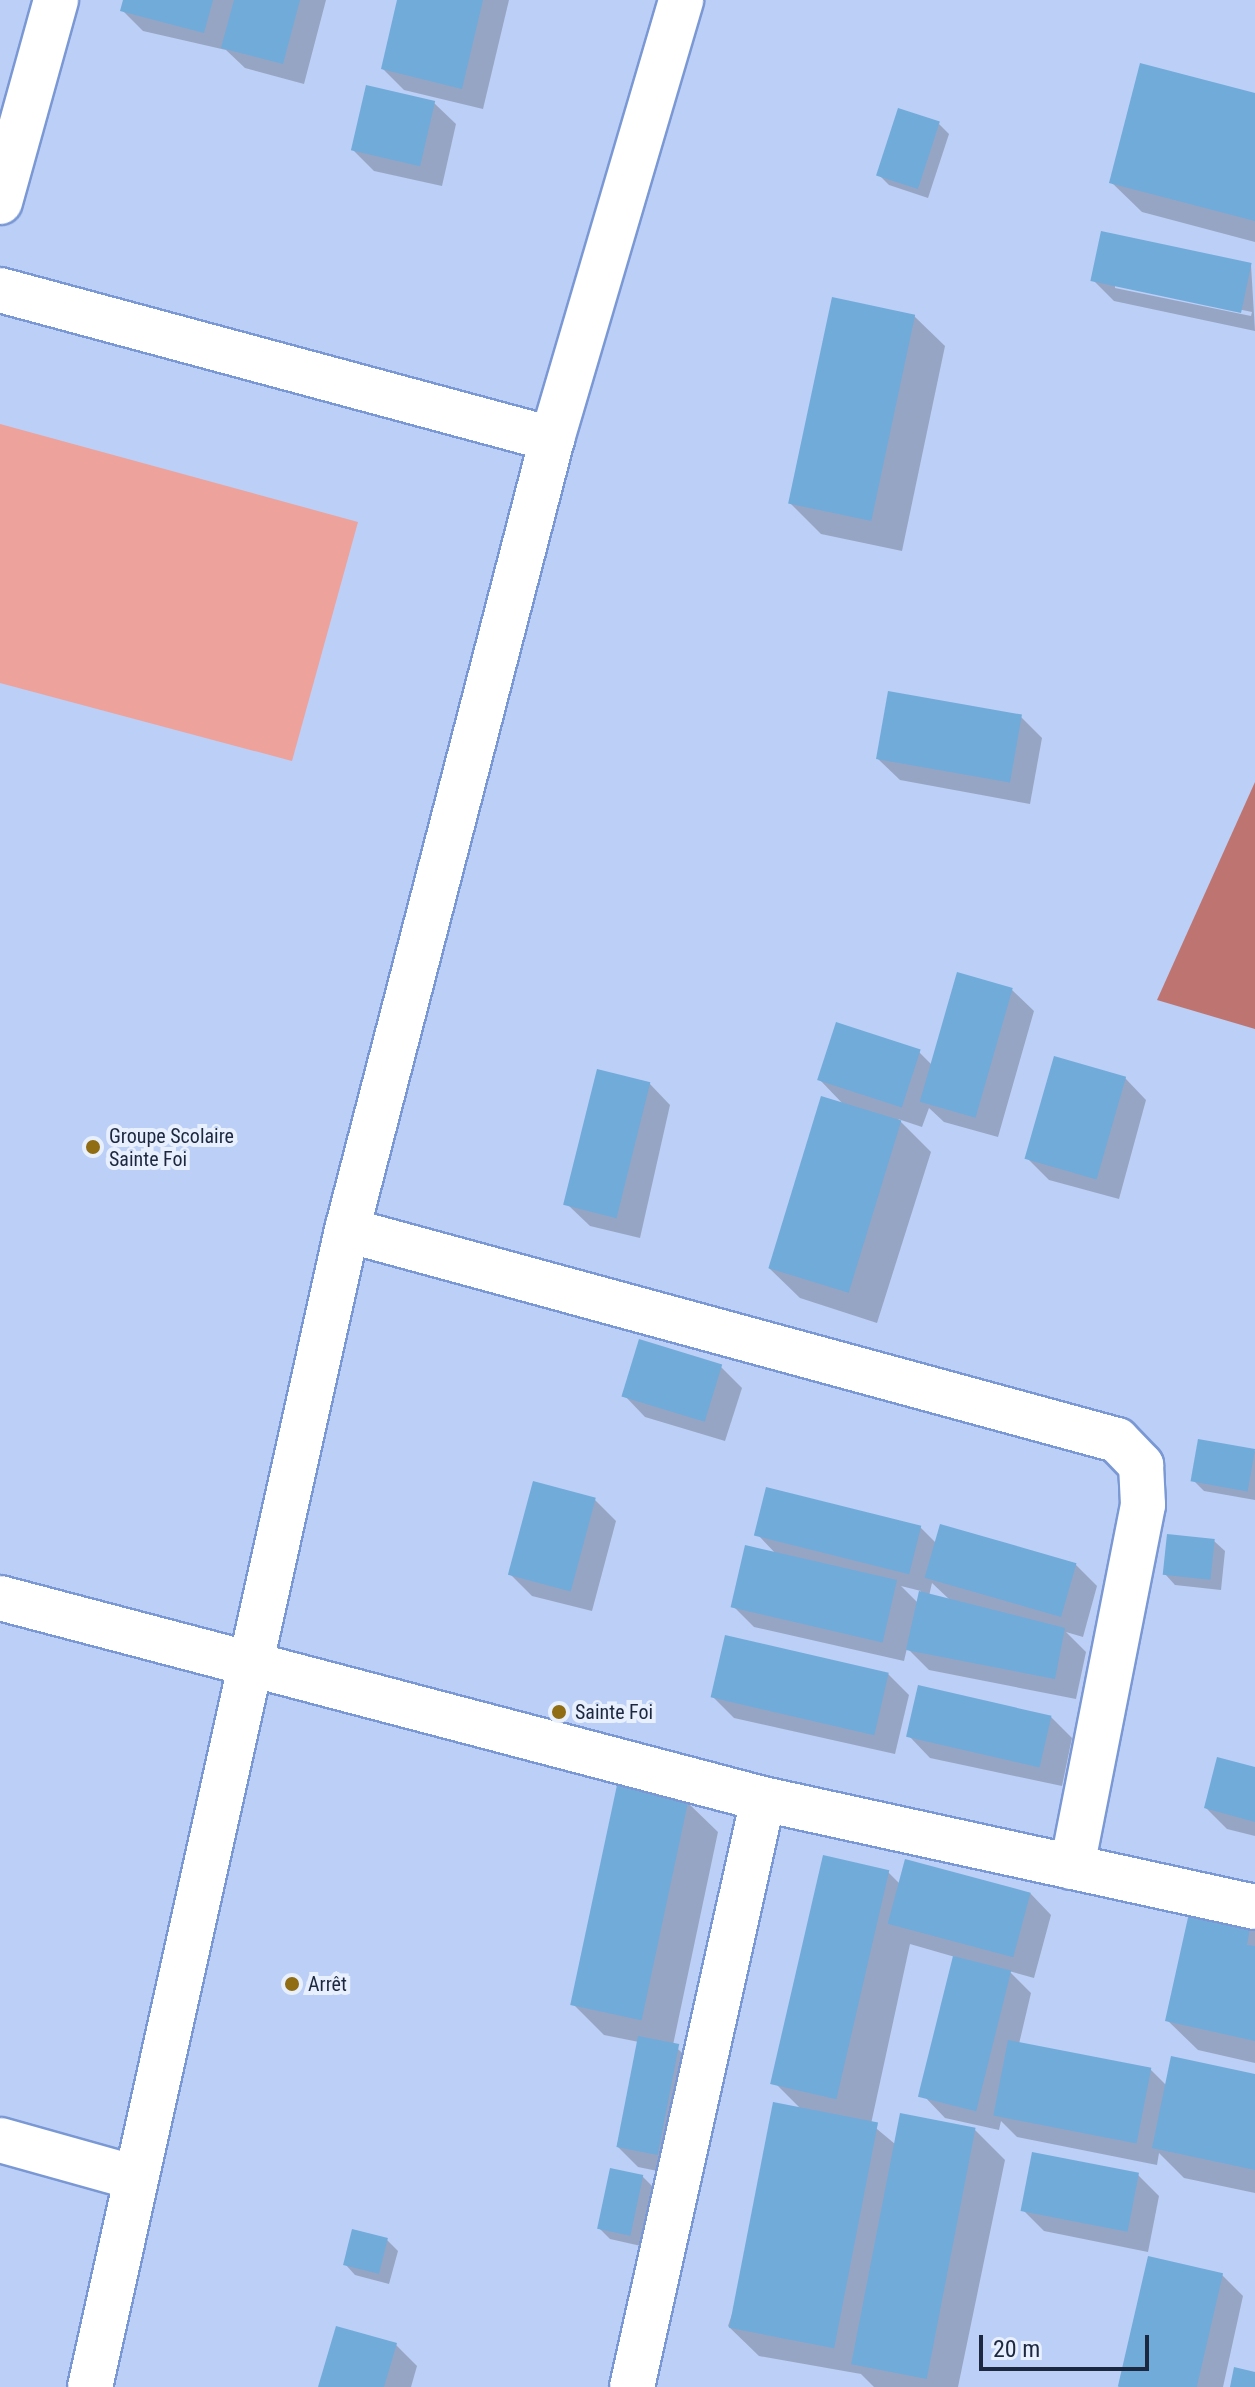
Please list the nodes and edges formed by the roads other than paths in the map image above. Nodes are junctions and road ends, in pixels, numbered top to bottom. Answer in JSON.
{"nodes":[{"id":1,"x":56,"y":0,"type":"edge"},
{"id":2,"x":681,"y":0,"type":"edge"},
{"id":3,"x":0,"y":202,"type":"edge"},
{"id":4,"x":0,"y":290,"type":"edge"},
{"id":5,"x":552,"y":439,"type":"junction"},
{"id":6,"x":347,"y":1230,"type":"junction"},
{"id":7,"x":0,"y":1598,"type":"edge"},
{"id":8,"x":251,"y":1666,"type":"junction"},
{"id":9,"x":763,"y":1799,"type":"junction"},
{"id":10,"x":1072,"y":1867,"type":"junction"},
{"id":11,"x":1255,"y":1907,"type":"edge"},
{"id":12,"x":0,"y":2140,"type":"edge"},
{"id":13,"x":136,"y":2178,"type":"junction"},
{"id":14,"x":90,"y":2387,"type":"edge"},
{"id":15,"x":632,"y":2387,"type":"edge"}],
"edges":[{"from":1,"to":3,"type":"street"},
{"from":2,"to":5,"type":"street"},
{"from":4,"to":5,"type":"street"},
{"from":5,"to":6,"type":"street"},
{"from":6,"to":8,"type":"street"},
{"from":6,"to":10,"type":"street"},
{"from":7,"to":8,"type":"street"},
{"from":8,"to":9,"type":"street"},
{"from":8,"to":13,"type":"street"},
{"from":9,"to":10,"type":"street"},
{"from":9,"to":15,"type":"street"},
{"from":10,"to":11,"type":"street"},
{"from":12,"to":13,"type":"street"},
{"from":13,"to":14,"type":"street"}]}
